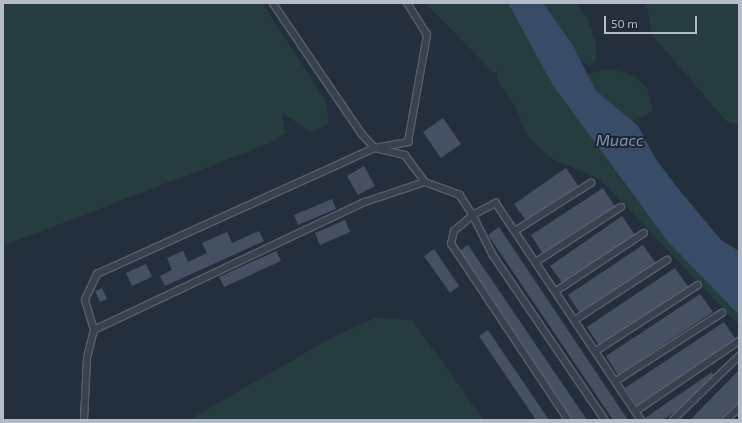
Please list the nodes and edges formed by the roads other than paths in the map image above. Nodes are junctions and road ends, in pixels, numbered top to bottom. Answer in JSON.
{"nodes":[{"id":1,"x":273,"y":3,"type":"edge"},
{"id":2,"x":407,"y":3,"type":"edge"},
{"id":3,"x":375,"y":148,"type":"junction"},
{"id":4,"x":425,"y":182,"type":"junction"},
{"id":5,"x":591,"y":183,"type":"dead end"},
{"id":6,"x":621,"y":207,"type":"dead end"},
{"id":7,"x":473,"y":215,"type":"junction"},
{"id":8,"x":515,"y":231,"type":"junction"},
{"id":9,"x":644,"y":233,"type":"dead end"},
{"id":10,"x":667,"y":260,"type":"dead end"},
{"id":11,"x":536,"y":262,"type":"junction"},
{"id":12,"x":698,"y":285,"type":"dead end"},
{"id":13,"x":556,"y":291,"type":"junction"},
{"id":14,"x":722,"y":313,"type":"dead end"},
{"id":15,"x":575,"y":320,"type":"junction"},
{"id":16,"x":94,"y":330,"type":"junction"},
{"id":17,"x":739,"y":341,"type":"edge"},
{"id":18,"x":596,"y":351,"type":"junction"},
{"id":19,"x":739,"y":356,"type":"edge"},
{"id":20,"x":616,"y":381,"type":"junction"},
{"id":21,"x":739,"y":408,"type":"edge"},
{"id":22,"x":636,"y":411,"type":"junction"},
{"id":23,"x":84,"y":420,"type":"edge"},
{"id":24,"x":568,"y":420,"type":"edge"},
{"id":25,"x":605,"y":420,"type":"edge"},
{"id":26,"x":641,"y":420,"type":"edge"},
{"id":27,"x":673,"y":420,"type":"edge"},
{"id":28,"x":726,"y":420,"type":"edge"}],
"edges":[{"from":1,"to":3,"type":"lane"},
{"from":2,"to":3,"type":"lane"},
{"from":3,"to":4,"type":"lane"},
{"from":3,"to":16,"type":"lane"},
{"from":4,"to":7,"type":"lane"},
{"from":4,"to":16,"type":"lane"},
{"from":5,"to":8,"type":"lane"},
{"from":6,"to":11,"type":"lane"},
{"from":7,"to":8,"type":"lane"},
{"from":7,"to":24,"type":"lane"},
{"from":7,"to":25,"type":"lane"},
{"from":8,"to":11,"type":"lane"},
{"from":9,"to":13,"type":"lane"},
{"from":10,"to":15,"type":"lane"},
{"from":11,"to":13,"type":"lane"},
{"from":12,"to":18,"type":"lane"},
{"from":13,"to":15,"type":"lane"},
{"from":14,"to":20,"type":"lane"},
{"from":15,"to":18,"type":"lane"},
{"from":16,"to":23,"type":"lane"},
{"from":17,"to":22,"type":"lane"},
{"from":18,"to":20,"type":"lane"},
{"from":19,"to":27,"type":"lane"},
{"from":20,"to":22,"type":"lane"},
{"from":21,"to":28,"type":"lane"},
{"from":22,"to":26,"type":"lane"}]}
